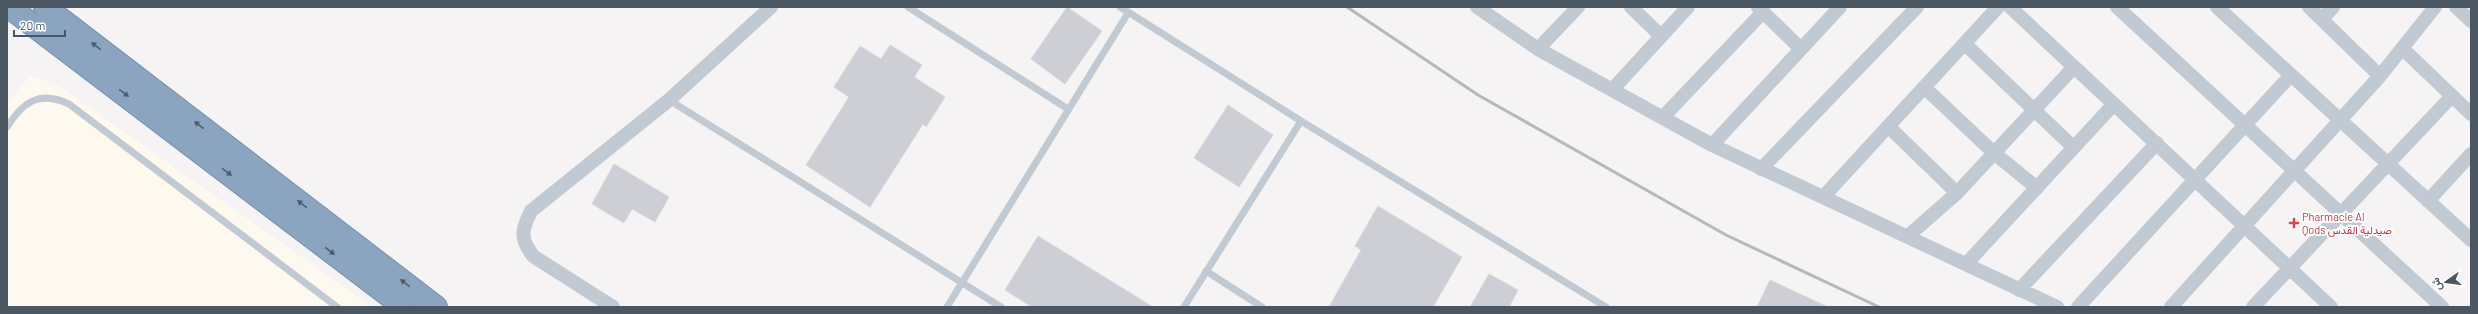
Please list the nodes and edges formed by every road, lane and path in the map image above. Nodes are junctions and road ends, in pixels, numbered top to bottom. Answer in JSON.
{"nodes":[{"id":1,"x":9,"y":7,"type":"edge"},
{"id":2,"x":771,"y":7,"type":"edge"},
{"id":3,"x":908,"y":7,"type":"edge"},
{"id":4,"x":1120,"y":7,"type":"edge"},
{"id":5,"x":1477,"y":7,"type":"edge"},
{"id":6,"x":1578,"y":7,"type":"edge"},
{"id":7,"x":1631,"y":7,"type":"edge"},
{"id":8,"x":1688,"y":7,"type":"edge"},
{"id":9,"x":1839,"y":7,"type":"edge"},
{"id":10,"x":1917,"y":7,"type":"edge"},
{"id":11,"x":1998,"y":7,"type":"edge"},
{"id":12,"x":2010,"y":7,"type":"edge"},
{"id":13,"x":2117,"y":7,"type":"edge"},
{"id":14,"x":2217,"y":7,"type":"edge"},
{"id":15,"x":2309,"y":7,"type":"edge"},
{"id":16,"x":2333,"y":7,"type":"edge"},
{"id":17,"x":2435,"y":7,"type":"edge"},
{"id":18,"x":2456,"y":7,"type":"edge"},
{"id":19,"x":1760,"y":10,"type":"edge"},
{"id":20,"x":51,"y":11,"type":"edge"},
{"id":21,"x":1128,"y":12,"type":"junction"},
{"id":22,"x":2322,"y":19,"type":"junction"},
{"id":23,"x":2471,"y":21,"type":"edge"},
{"id":24,"x":1661,"y":36,"type":"junction"},
{"id":25,"x":1965,"y":44,"type":"junction"},
{"id":26,"x":2403,"y":48,"type":"junction"},
{"id":27,"x":1538,"y":49,"type":"junction"},
{"id":28,"x":1801,"y":49,"type":"junction"},
{"id":29,"x":2074,"y":67,"type":"junction"},
{"id":30,"x":2291,"y":75,"type":"junction"},
{"id":31,"x":2380,"y":76,"type":"junction"},
{"id":32,"x":1924,"y":87,"type":"junction"},
{"id":33,"x":1612,"y":90,"type":"junction"},
{"id":34,"x":2452,"y":96,"type":"junction"},
{"id":35,"x":669,"y":100,"type":"junction"},
{"id":36,"x":2114,"y":104,"type":"junction"},
{"id":37,"x":1068,"y":109,"type":"junction"},
{"id":38,"x":2035,"y":110,"type":"junction"},
{"id":39,"x":2471,"y":114,"type":"edge"},
{"id":40,"x":1662,"y":117,"type":"junction"},
{"id":41,"x":2341,"y":120,"type":"junction"},
{"id":42,"x":1301,"y":121,"type":"junction"},
{"id":43,"x":2246,"y":125,"type":"junction"},
{"id":44,"x":7,"y":127,"type":"edge"},
{"id":45,"x":1888,"y":127,"type":"junction"},
{"id":46,"x":2157,"y":143,"type":"junction"},
{"id":47,"x":1712,"y":145,"type":"junction"},
{"id":48,"x":2073,"y":147,"type":"junction"},
{"id":49,"x":1994,"y":153,"type":"junction"},
{"id":50,"x":2471,"y":154,"type":"edge"},
{"id":51,"x":2388,"y":164,"type":"junction"},
{"id":52,"x":1761,"y":169,"type":"junction"},
{"id":53,"x":2294,"y":170,"type":"junction"},
{"id":54,"x":2195,"y":180,"type":"junction"},
{"id":55,"x":2037,"y":188,"type":"junction"},
{"id":56,"x":1957,"y":193,"type":"junction"},
{"id":57,"x":1824,"y":196,"type":"junction"},
{"id":58,"x":2428,"y":201,"type":"junction"},
{"id":59,"x":2341,"y":214,"type":"junction"},
{"id":60,"x":2244,"y":226,"type":"junction"},
{"id":61,"x":1908,"y":236,"type":"junction"},
{"id":62,"x":2471,"y":240,"type":"edge"},
{"id":63,"x":1967,"y":263,"type":"junction"},
{"id":64,"x":2290,"y":268,"type":"junction"},
{"id":65,"x":1206,"y":271,"type":"junction"},
{"id":66,"x":962,"y":283,"type":"junction"},
{"id":67,"x":2019,"y":290,"type":"junction"},
{"id":68,"x":337,"y":307,"type":"edge"},
{"id":69,"x":404,"y":307,"type":"edge"},
{"id":70,"x":436,"y":307,"type":"edge"},
{"id":71,"x":613,"y":307,"type":"edge"},
{"id":72,"x":947,"y":307,"type":"edge"},
{"id":73,"x":1002,"y":307,"type":"edge"},
{"id":74,"x":1184,"y":307,"type":"edge"},
{"id":75,"x":1262,"y":307,"type":"edge"},
{"id":76,"x":1606,"y":307,"type":"edge"},
{"id":77,"x":2057,"y":307,"type":"edge"},
{"id":78,"x":2078,"y":307,"type":"edge"},
{"id":79,"x":2171,"y":307,"type":"edge"},
{"id":80,"x":2253,"y":307,"type":"edge"},
{"id":81,"x":2331,"y":307,"type":"edge"},
{"id":82,"x":2442,"y":307,"type":"edge"}],
"edges":[{"from":1,"to":69,"type":"highway","one_way":true},
{"from":2,"to":35,"type":"street"},
{"from":3,"to":37,"type":"lane"},
{"from":4,"to":21,"type":"lane"},
{"from":5,"to":27,"type":"street"},
{"from":6,"to":27,"type":"street"},
{"from":7,"to":24,"type":"street"},
{"from":8,"to":24,"type":"street"},
{"from":9,"to":28,"type":"street"},
{"from":10,"to":52,"type":"street"},
{"from":11,"to":25,"type":"street"},
{"from":12,"to":29,"type":"street"},
{"from":13,"to":43,"type":"street"},
{"from":14,"to":30,"type":"street"},
{"from":15,"to":22,"type":"street"},
{"from":16,"to":22,"type":"street"},
{"from":17,"to":26,"type":"street"},
{"from":18,"to":23,"type":"street"},
{"from":19,"to":28,"type":"street"},
{"from":19,"to":40,"type":"street"},
{"from":70,"to":20,"type":"highway","one_way":true},
{"from":21,"to":37,"type":"lane"},
{"from":21,"to":42,"type":"lane"},
{"from":22,"to":31,"type":"street"},
{"from":24,"to":33,"type":"street"},
{"from":25,"to":32,"type":"street"},
{"from":25,"to":38,"type":"street"},
{"from":26,"to":31,"type":"street"},
{"from":26,"to":34,"type":"street"},
{"from":27,"to":33,"type":"street"},
{"from":28,"to":47,"type":"street"},
{"from":29,"to":36,"type":"street"},
{"from":29,"to":38,"type":"street"},
{"from":30,"to":41,"type":"street"},
{"from":30,"to":43,"type":"street"},
{"from":31,"to":41,"type":"street"},
{"from":32,"to":45,"type":"street"},
{"from":32,"to":49,"type":"street"},
{"from":33,"to":40,"type":"street"},
{"from":34,"to":39,"type":"street"},
{"from":34,"to":51,"type":"street"},
{"from":35,"to":66,"type":"lane"},
{"from":35,"to":71,"type":"street"},
{"from":36,"to":46,"type":"street"},
{"from":36,"to":48,"type":"street"},
{"from":37,"to":66,"type":"lane"},
{"from":38,"to":48,"type":"street"},
{"from":38,"to":49,"type":"street"},
{"from":40,"to":47,"type":"street"},
{"from":41,"to":51,"type":"street"},
{"from":41,"to":53,"type":"street"},
{"from":42,"to":65,"type":"lane"},
{"from":42,"to":76,"type":"lane"},
{"from":43,"to":53,"type":"street"},
{"from":43,"to":54,"type":"street"},
{"from":44,"to":68,"type":"lane"},
{"from":45,"to":56,"type":"street"},
{"from":45,"to":57,"type":"street"},
{"from":46,"to":54,"type":"street"},
{"from":46,"to":67,"type":"street"},
{"from":47,"to":52,"type":"street"},
{"from":48,"to":55,"type":"street"},
{"from":49,"to":55,"type":"street"},
{"from":49,"to":56,"type":"street"},
{"from":50,"to":58,"type":"street"},
{"from":51,"to":58,"type":"street"},
{"from":51,"to":59,"type":"street"},
{"from":52,"to":57,"type":"street"},
{"from":53,"to":59,"type":"street"},
{"from":53,"to":60,"type":"street"},
{"from":54,"to":60,"type":"street"},
{"from":54,"to":78,"type":"street"},
{"from":55,"to":63,"type":"street"},
{"from":56,"to":61,"type":"street"},
{"from":57,"to":61,"type":"street"},
{"from":58,"to":62,"type":"street"},
{"from":59,"to":64,"type":"street"},
{"from":59,"to":82,"type":"street"},
{"from":60,"to":64,"type":"street"},
{"from":60,"to":79,"type":"street"},
{"from":61,"to":63,"type":"street"},
{"from":63,"to":67,"type":"street"},
{"from":64,"to":80,"type":"street"},
{"from":64,"to":81,"type":"street"},
{"from":65,"to":74,"type":"lane"},
{"from":65,"to":75,"type":"lane"},
{"from":66,"to":72,"type":"lane"},
{"from":66,"to":73,"type":"lane"},
{"from":67,"to":77,"type":"street"}]}
